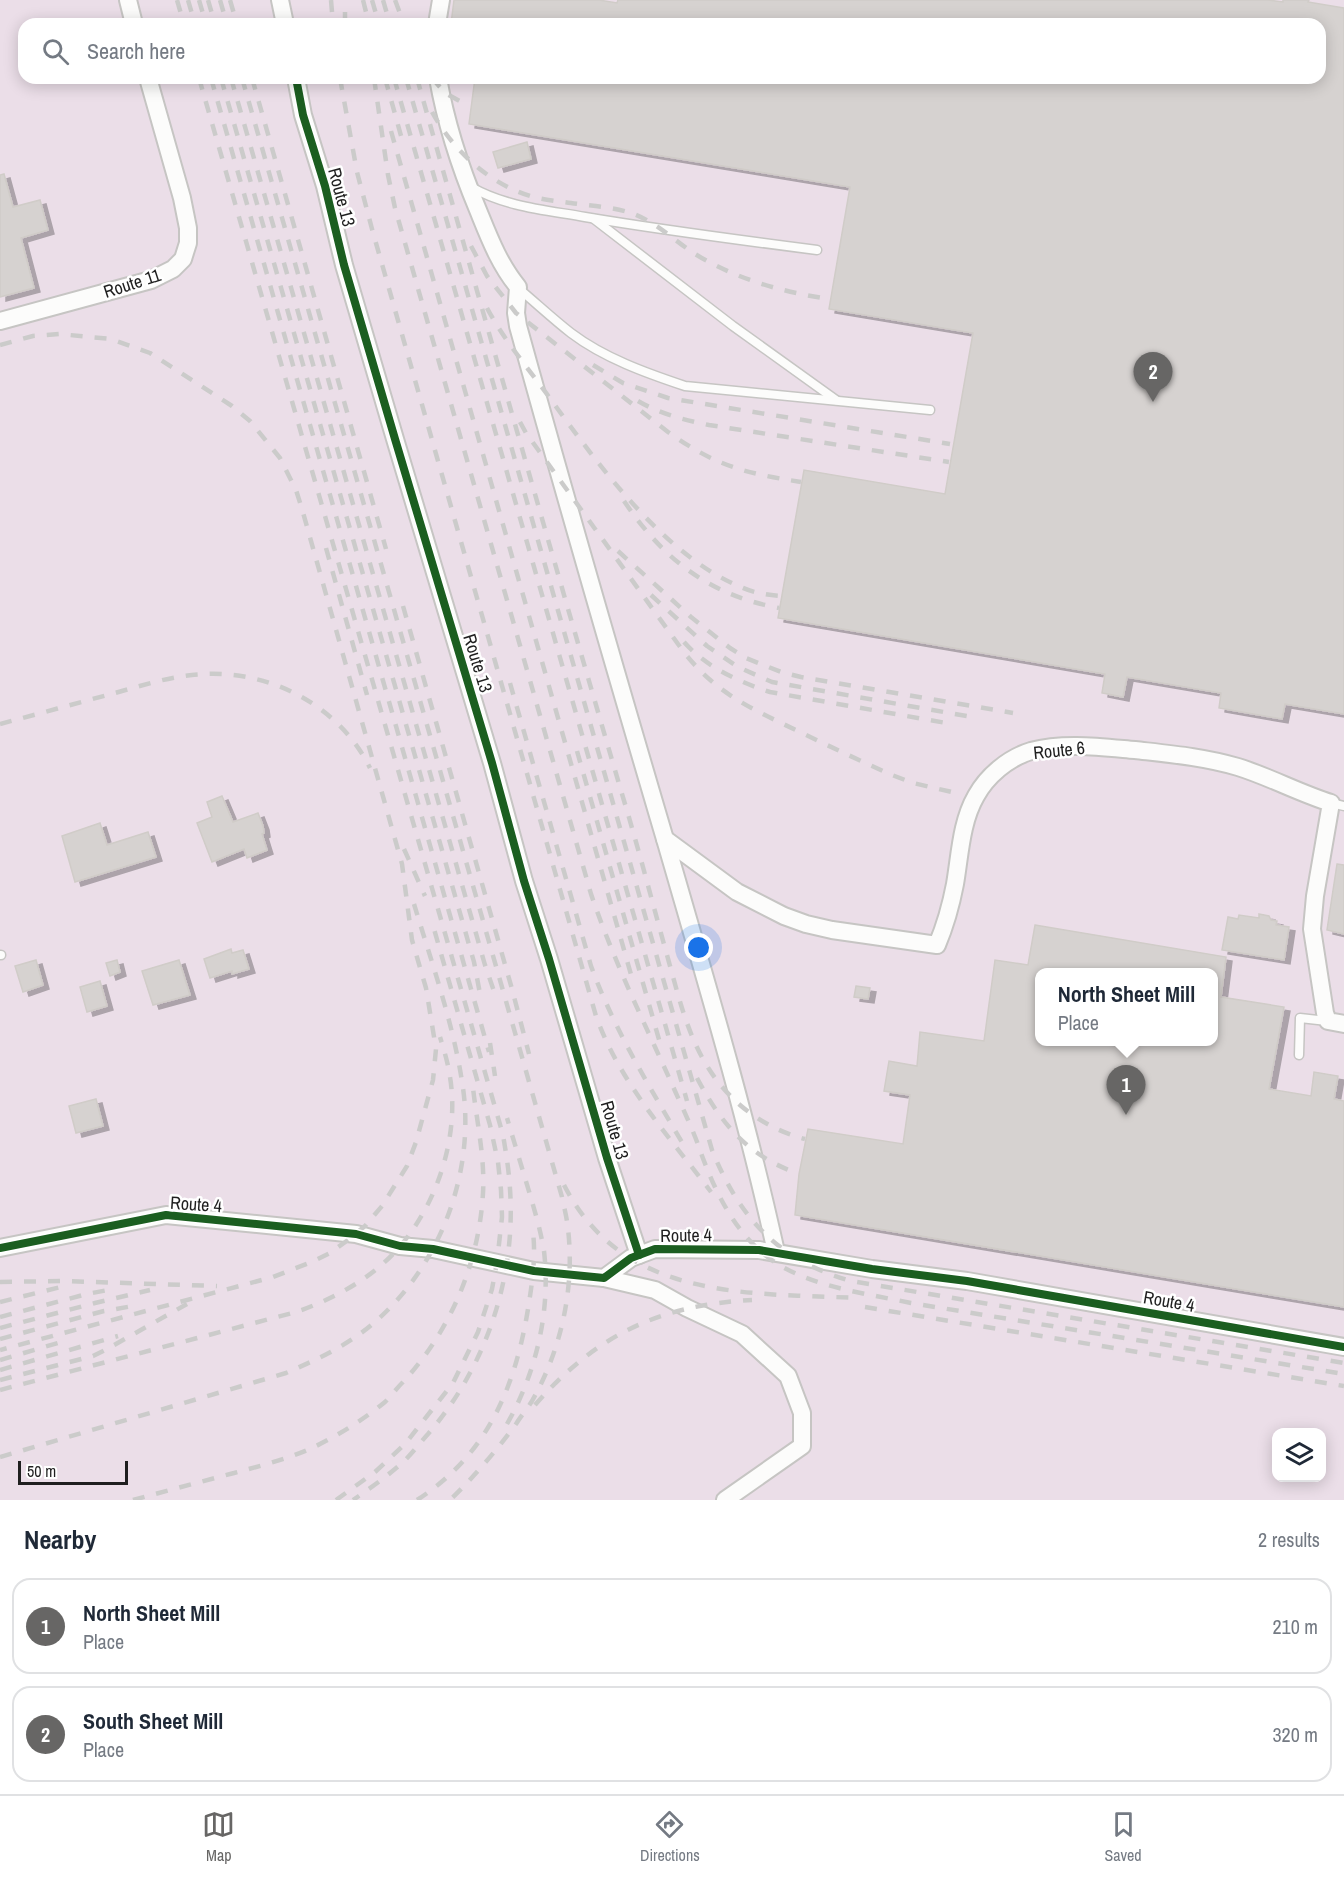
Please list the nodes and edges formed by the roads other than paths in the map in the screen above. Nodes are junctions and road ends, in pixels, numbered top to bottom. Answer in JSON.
{"nodes":[{"id":1,"x":128,"y":0,"type":"edge"},
{"id":2,"x":280,"y":0,"type":"edge"},
{"id":3,"x":441,"y":0,"type":"edge"},
{"id":4,"x":132,"y":18,"type":"edge"},
{"id":5,"x":284,"y":18,"type":"edge"},
{"id":6,"x":438,"y":18,"type":"edge"},
{"id":7,"x":150,"y":84,"type":"edge"},
{"id":8,"x":297,"y":84,"type":"edge"},
{"id":9,"x":439,"y":84,"type":"edge"},
{"id":10,"x":468,"y":186,"type":"junction"},
{"id":11,"x":594,"y":218,"type":"junction"},
{"id":12,"x":817,"y":250,"type":"dead end"},
{"id":13,"x":518,"y":287,"type":"junction"},
{"id":14,"x":0,"y":321,"type":"edge"},
{"id":15,"x":838,"y":401,"type":"junction"},
{"id":16,"x":930,"y":410,"type":"dead end"},
{"id":17,"x":1338,"y":805,"type":"edge"},
{"id":18,"x":665,"y":839,"type":"junction"},
{"id":19,"x":1336,"y":1022,"type":"edge"},
{"id":20,"x":1299,"y":1054,"type":"dead end"},
{"id":21,"x":0,"y":1248,"type":"edge"},
{"id":22,"x":776,"y":1252,"type":"junction"},
{"id":23,"x":639,"y":1255,"type":"junction"},
{"id":24,"x":604,"y":1278,"type":"junction"},
{"id":25,"x":1344,"y":1347,"type":"edge"},
{"id":26,"x":725,"y":1500,"type":"edge"}],
"edges":[{"from":1,"to":4,"type":"street"},
{"from":2,"to":5,"type":"street"},
{"from":3,"to":6,"type":"street"},
{"from":7,"to":14,"type":"street","name":"Route 11"},
{"from":8,"to":23,"type":"street","name":"Route 13"},
{"from":9,"to":10,"type":"street"},
{"from":10,"to":11,"type":"lane"},
{"from":10,"to":13,"type":"street"},
{"from":11,"to":12,"type":"lane"},
{"from":11,"to":15,"type":"lane"},
{"from":13,"to":15,"type":"lane"},
{"from":13,"to":18,"type":"street"},
{"from":15,"to":16,"type":"lane"},
{"from":17,"to":18,"type":"street","name":"Route 6"},
{"from":17,"to":19,"type":"street","name":"Route 6"},
{"from":18,"to":22,"type":"street"},
{"from":19,"to":20,"type":"lane"},
{"from":21,"to":24,"type":"street","name":"Route 4"},
{"from":22,"to":23,"type":"street","name":"Route 4"},
{"from":22,"to":25,"type":"street","name":"Route 4"},
{"from":23,"to":24,"type":"street","name":"Route 4"},
{"from":24,"to":26,"type":"street"}]}
